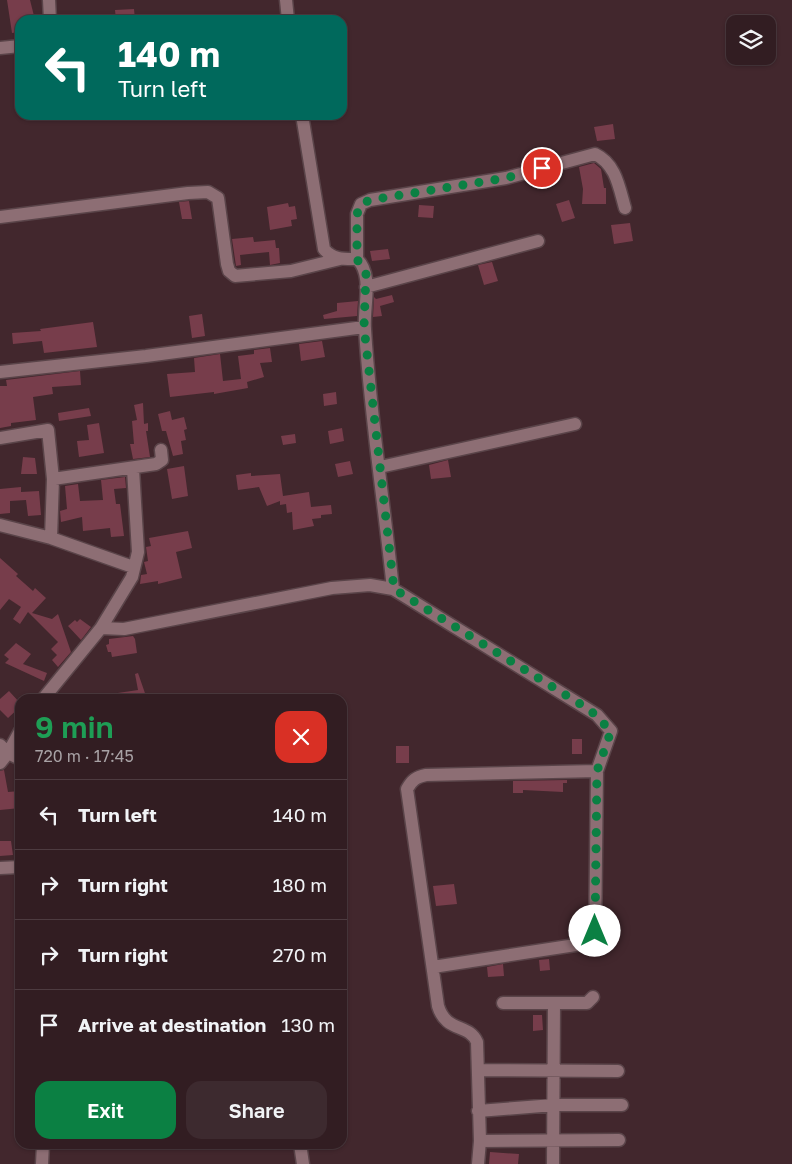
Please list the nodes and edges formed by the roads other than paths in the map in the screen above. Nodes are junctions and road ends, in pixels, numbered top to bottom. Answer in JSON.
{"nodes":[{"id":1,"x":49,"y":0,"type":"edge"},
{"id":2,"x":286,"y":0,"type":"edge"},
{"id":3,"x":50,"y":15,"type":"edge"},
{"id":4,"x":288,"y":15,"type":"edge"},
{"id":5,"x":15,"y":46,"type":"edge"},
{"id":6,"x":0,"y":48,"type":"edge"},
{"id":7,"x":303,"y":120,"type":"edge"},
{"id":8,"x":625,"y":208,"type":"dead end"},
{"id":9,"x":0,"y":217,"type":"edge"},
{"id":10,"x":538,"y":241,"type":"dead end"},
{"id":11,"x":340,"y":259,"type":"junction"},
{"id":12,"x":357,"y":260,"type":"junction"},
{"id":13,"x":366,"y":287,"type":"junction"},
{"id":14,"x":364,"y":327,"type":"junction"},
{"id":15,"x":0,"y":372,"type":"edge"},
{"id":16,"x":575,"y":424,"type":"dead end"},
{"id":17,"x":0,"y":438,"type":"edge"},
{"id":18,"x":161,"y":450,"type":"dead end"},
{"id":19,"x":380,"y":467,"type":"junction"},
{"id":20,"x":133,"y":469,"type":"junction"},
{"id":21,"x":53,"y":479,"type":"junction"},
{"id":22,"x":0,"y":525,"type":"edge"},
{"id":23,"x":51,"y":538,"type":"junction"},
{"id":24,"x":133,"y":567,"type":"junction"},
{"id":25,"x":394,"y":589,"type":"junction"},
{"id":26,"x":101,"y":628,"type":"junction"},
{"id":27,"x":48,"y":694,"type":"edge"},
{"id":28,"x":597,"y":771,"type":"junction"},
{"id":29,"x":15,"y":867,"type":"edge"},
{"id":30,"x":0,"y":868,"type":"edge"},
{"id":31,"x":433,"y":967,"type":"junction"},
{"id":32,"x":593,"y":997,"type":"dead end"},
{"id":33,"x":503,"y":1003,"type":"dead end"},
{"id":34,"x":554,"y":1004,"type":"junction"},
{"id":35,"x":478,"y":1070,"type":"junction"},
{"id":36,"x":618,"y":1071,"type":"dead end"},
{"id":37,"x":554,"y":1072,"type":"junction"},
{"id":38,"x":554,"y":1104,"type":"junction"},
{"id":39,"x":622,"y":1105,"type":"dead end"},
{"id":40,"x":478,"y":1111,"type":"junction"},
{"id":41,"x":553,"y":1140,"type":"junction"},
{"id":42,"x":619,"y":1140,"type":"dead end"},
{"id":43,"x":480,"y":1141,"type":"junction"},
{"id":44,"x":43,"y":1149,"type":"edge"},
{"id":45,"x":301,"y":1149,"type":"edge"},
{"id":46,"x":42,"y":1164,"type":"edge"},
{"id":47,"x":303,"y":1164,"type":"edge"},
{"id":48,"x":478,"y":1164,"type":"edge"},
{"id":49,"x":553,"y":1164,"type":"edge"}],
"edges":[{"from":1,"to":3,"type":"street"},
{"from":2,"to":4,"type":"street"},
{"from":5,"to":6,"type":"street"},
{"from":7,"to":11,"type":"street"},
{"from":8,"to":12,"type":"street"},
{"from":9,"to":11,"type":"street"},
{"from":10,"to":13,"type":"street"},
{"from":11,"to":12,"type":"street"},
{"from":12,"to":13,"type":"street"},
{"from":13,"to":14,"type":"street"},
{"from":14,"to":15,"type":"street"},
{"from":14,"to":19,"type":"street"},
{"from":16,"to":19,"type":"street"},
{"from":17,"to":21,"type":"street"},
{"from":18,"to":20,"type":"street"},
{"from":19,"to":25,"type":"street"},
{"from":20,"to":21,"type":"street"},
{"from":20,"to":24,"type":"street"},
{"from":21,"to":23,"type":"street"},
{"from":22,"to":23,"type":"street"},
{"from":23,"to":24,"type":"street"},
{"from":24,"to":26,"type":"street"},
{"from":25,"to":26,"type":"street"},
{"from":25,"to":28,"type":"street"},
{"from":26,"to":27,"type":"street"},
{"from":28,"to":31,"type":"street"},
{"from":28,"to":31,"type":"street"},
{"from":29,"to":30,"type":"street"},
{"from":31,"to":35,"type":"street"},
{"from":32,"to":34,"type":"street"},
{"from":33,"to":34,"type":"street"},
{"from":34,"to":37,"type":"street"},
{"from":35,"to":37,"type":"street"},
{"from":35,"to":40,"type":"street"},
{"from":36,"to":37,"type":"street"},
{"from":37,"to":38,"type":"street"},
{"from":38,"to":39,"type":"street"},
{"from":38,"to":40,"type":"street"},
{"from":38,"to":41,"type":"street"},
{"from":40,"to":43,"type":"street"},
{"from":41,"to":42,"type":"street"},
{"from":41,"to":43,"type":"street"},
{"from":41,"to":49,"type":"street"},
{"from":43,"to":48,"type":"street"},
{"from":44,"to":46,"type":"street"},
{"from":45,"to":47,"type":"street"}]}
